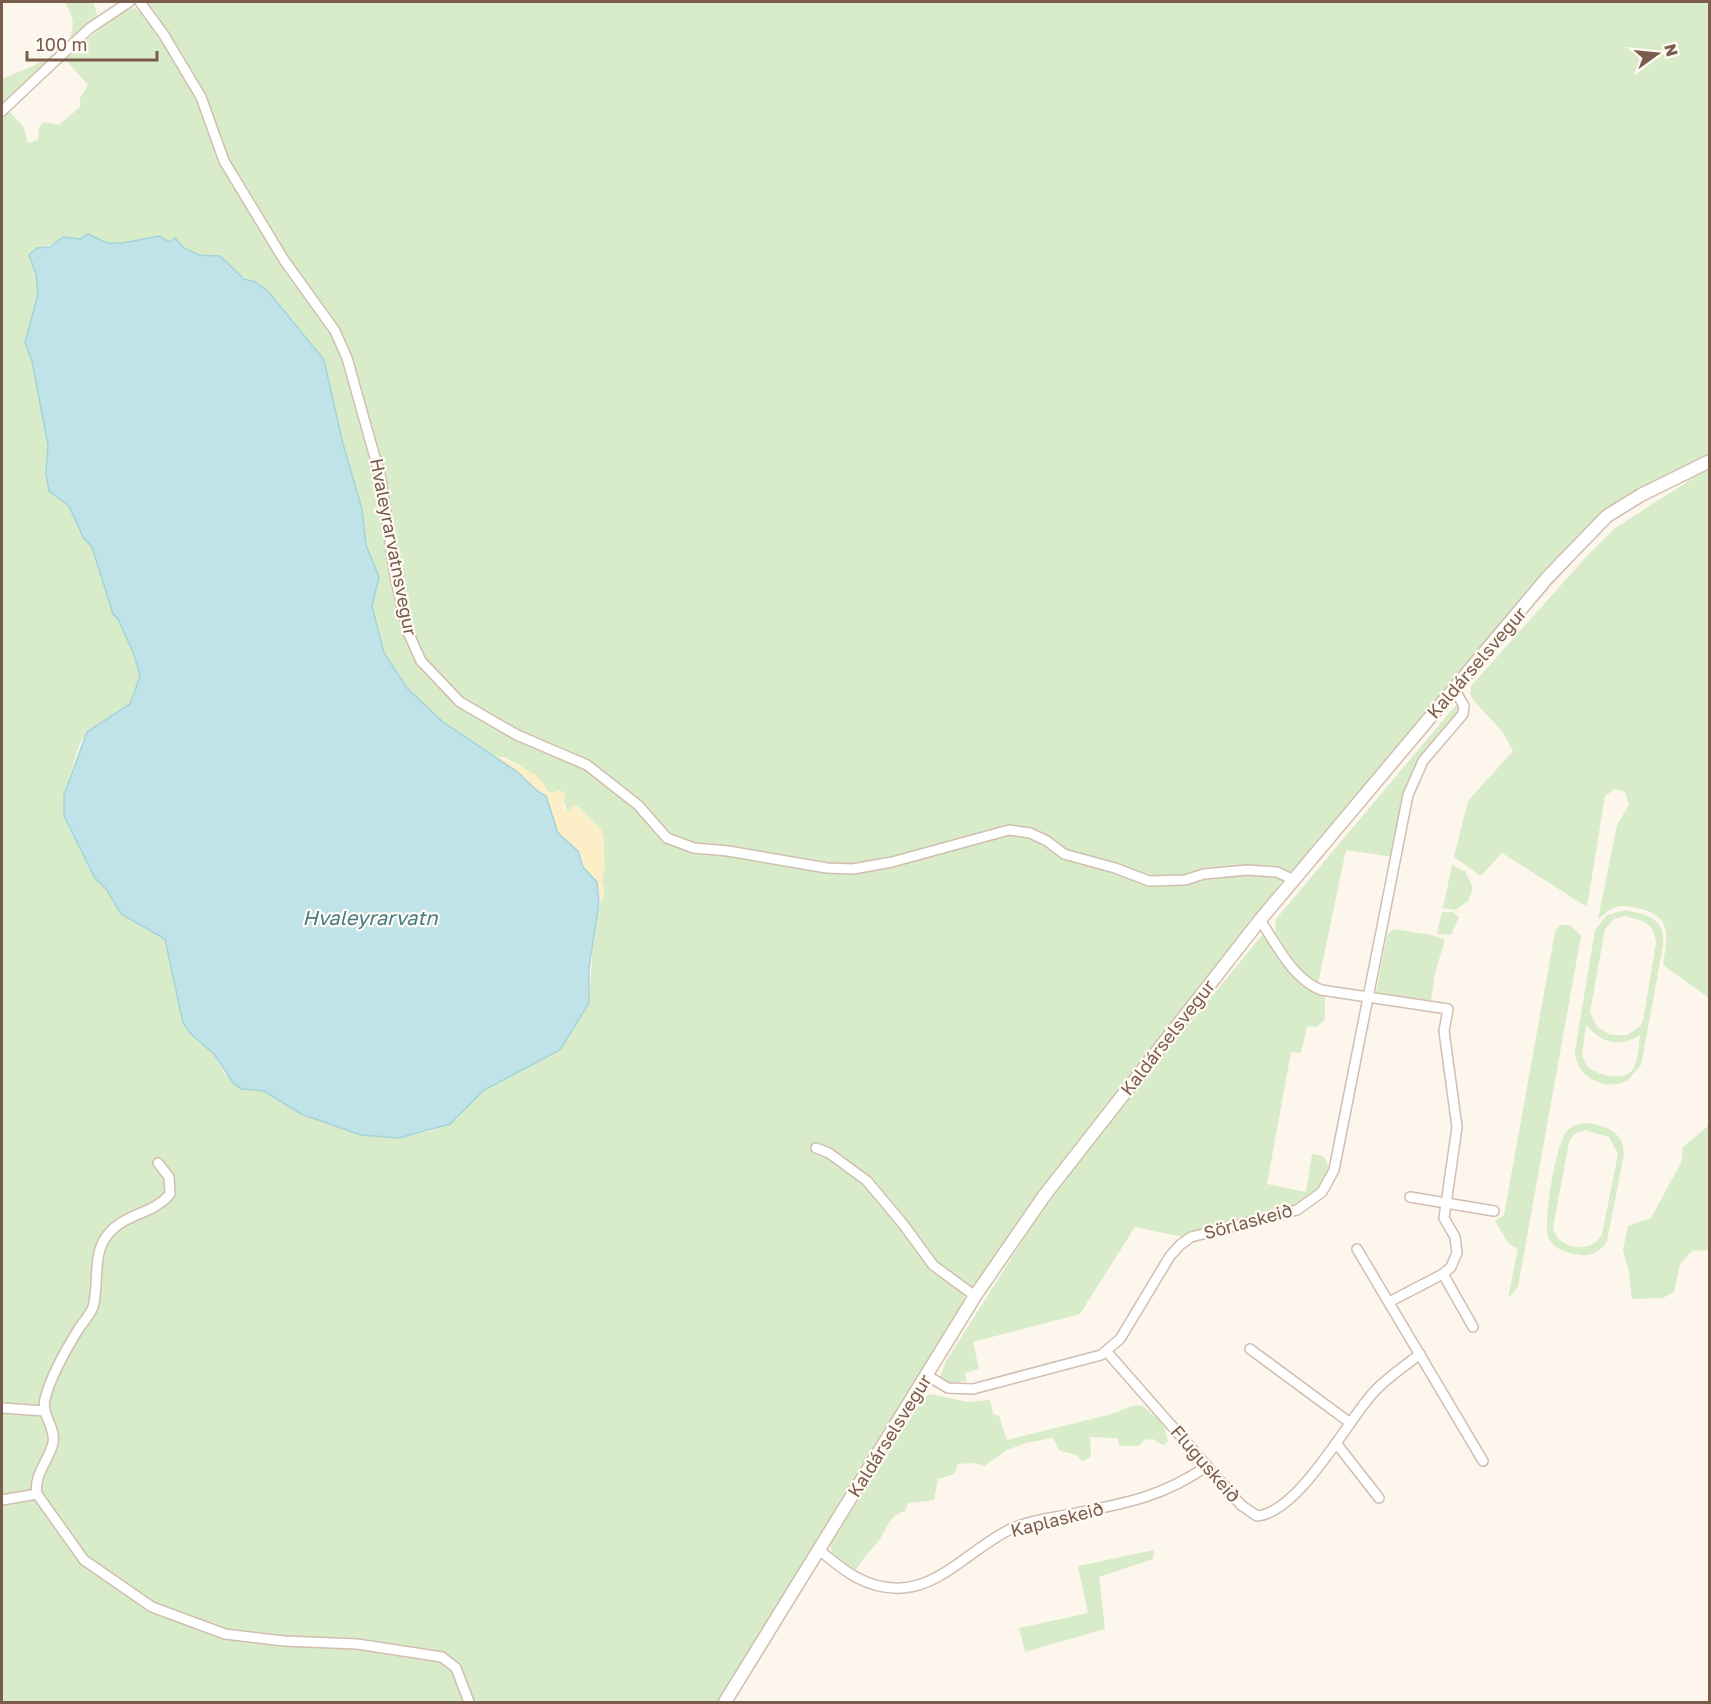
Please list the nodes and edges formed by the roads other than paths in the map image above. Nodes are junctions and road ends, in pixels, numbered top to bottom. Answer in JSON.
{"nodes":[{"id":1,"x":129,"y":2,"type":"edge"},
{"id":2,"x":140,"y":2,"type":"edge"},
{"id":3,"x":2,"y":111,"type":"edge"},
{"id":4,"x":1710,"y":461,"type":"edge"},
{"id":5,"x":1455,"y":690,"type":"junction"},
{"id":6,"x":1294,"y":880,"type":"junction"},
{"id":7,"x":1260,"y":920,"type":"junction"},
{"id":8,"x":1368,"y":997,"type":"junction"},
{"id":9,"x":816,"y":1148,"type":"dead end"},
{"id":10,"x":158,"y":1163,"type":"dead end"},
{"id":11,"x":1410,"y":1197,"type":"dead end"},
{"id":12,"x":1447,"y":1203,"type":"junction"},
{"id":13,"x":1494,"y":1211,"type":"dead end"},
{"id":14,"x":1357,"y":1249,"type":"dead end"},
{"id":15,"x":1443,"y":1274,"type":"junction"},
{"id":16,"x":975,"y":1296,"type":"junction"},
{"id":17,"x":1389,"y":1302,"type":"junction"},
{"id":18,"x":1473,"y":1327,"type":"dead end"},
{"id":19,"x":1250,"y":1348,"type":"dead end"},
{"id":20,"x":1107,"y":1352,"type":"junction"},
{"id":21,"x":1420,"y":1354,"type":"junction"},
{"id":22,"x":928,"y":1376,"type":"junction"},
{"id":23,"x":2,"y":1408,"type":"edge"},
{"id":24,"x":45,"y":1411,"type":"junction"},
{"id":25,"x":1349,"y":1422,"type":"junction"},
{"id":26,"x":1336,"y":1443,"type":"junction"},
{"id":27,"x":1483,"y":1461,"type":"dead end"},
{"id":28,"x":1207,"y":1466,"type":"junction"},
{"id":29,"x":37,"y":1494,"type":"junction"},
{"id":30,"x":1379,"y":1498,"type":"dead end"},
{"id":31,"x":2,"y":1500,"type":"edge"},
{"id":32,"x":818,"y":1549,"type":"junction"},
{"id":33,"x":469,"y":1702,"type":"edge"},
{"id":34,"x":725,"y":1702,"type":"edge"}],
"edges":[{"from":1,"to":3,"type":"street"},
{"from":2,"to":6,"type":"street","name":"Hvaleyrarvatnsvegur"},
{"from":4,"to":5,"type":"street","name":"Kaldárselsvegur"},
{"from":5,"to":6,"type":"street","name":"Kaldárselsvegur"},
{"from":5,"to":8,"type":"street","name":"Sörlaskeið"},
{"from":6,"to":7,"type":"street","name":"Kaldárselsvegur"},
{"from":7,"to":8,"type":"street"},
{"from":7,"to":16,"type":"street","name":"Kaldárselsvegur"},
{"from":8,"to":12,"type":"street"},
{"from":8,"to":20,"type":"street","name":"Sörlaskeið"},
{"from":9,"to":16,"type":"street"},
{"from":10,"to":24,"type":"street"},
{"from":11,"to":12,"type":"street"},
{"from":12,"to":13,"type":"street"},
{"from":12,"to":15,"type":"street"},
{"from":14,"to":17,"type":"street"},
{"from":15,"to":17,"type":"street"},
{"from":15,"to":18,"type":"street"},
{"from":16,"to":22,"type":"street","name":"Kaldárselsvegur"},
{"from":17,"to":21,"type":"street"},
{"from":19,"to":25,"type":"street"},
{"from":20,"to":22,"type":"street","name":"Sörlaskeið"},
{"from":20,"to":28,"type":"street","name":"Fluguskeið"},
{"from":21,"to":25,"type":"street","name":"Fluguskeið"},
{"from":21,"to":27,"type":"street"},
{"from":22,"to":32,"type":"street","name":"Kaldárselsvegur"},
{"from":23,"to":24,"type":"street"},
{"from":24,"to":29,"type":"street"},
{"from":25,"to":26,"type":"street","name":"Fluguskeið"},
{"from":26,"to":28,"type":"street","name":"Fluguskeið"},
{"from":26,"to":30,"type":"street"},
{"from":28,"to":32,"type":"street","name":"Kaplaskeið"},
{"from":29,"to":31,"type":"street"},
{"from":29,"to":33,"type":"street"},
{"from":32,"to":34,"type":"street","name":"Kaldárselsvegur"}]}
